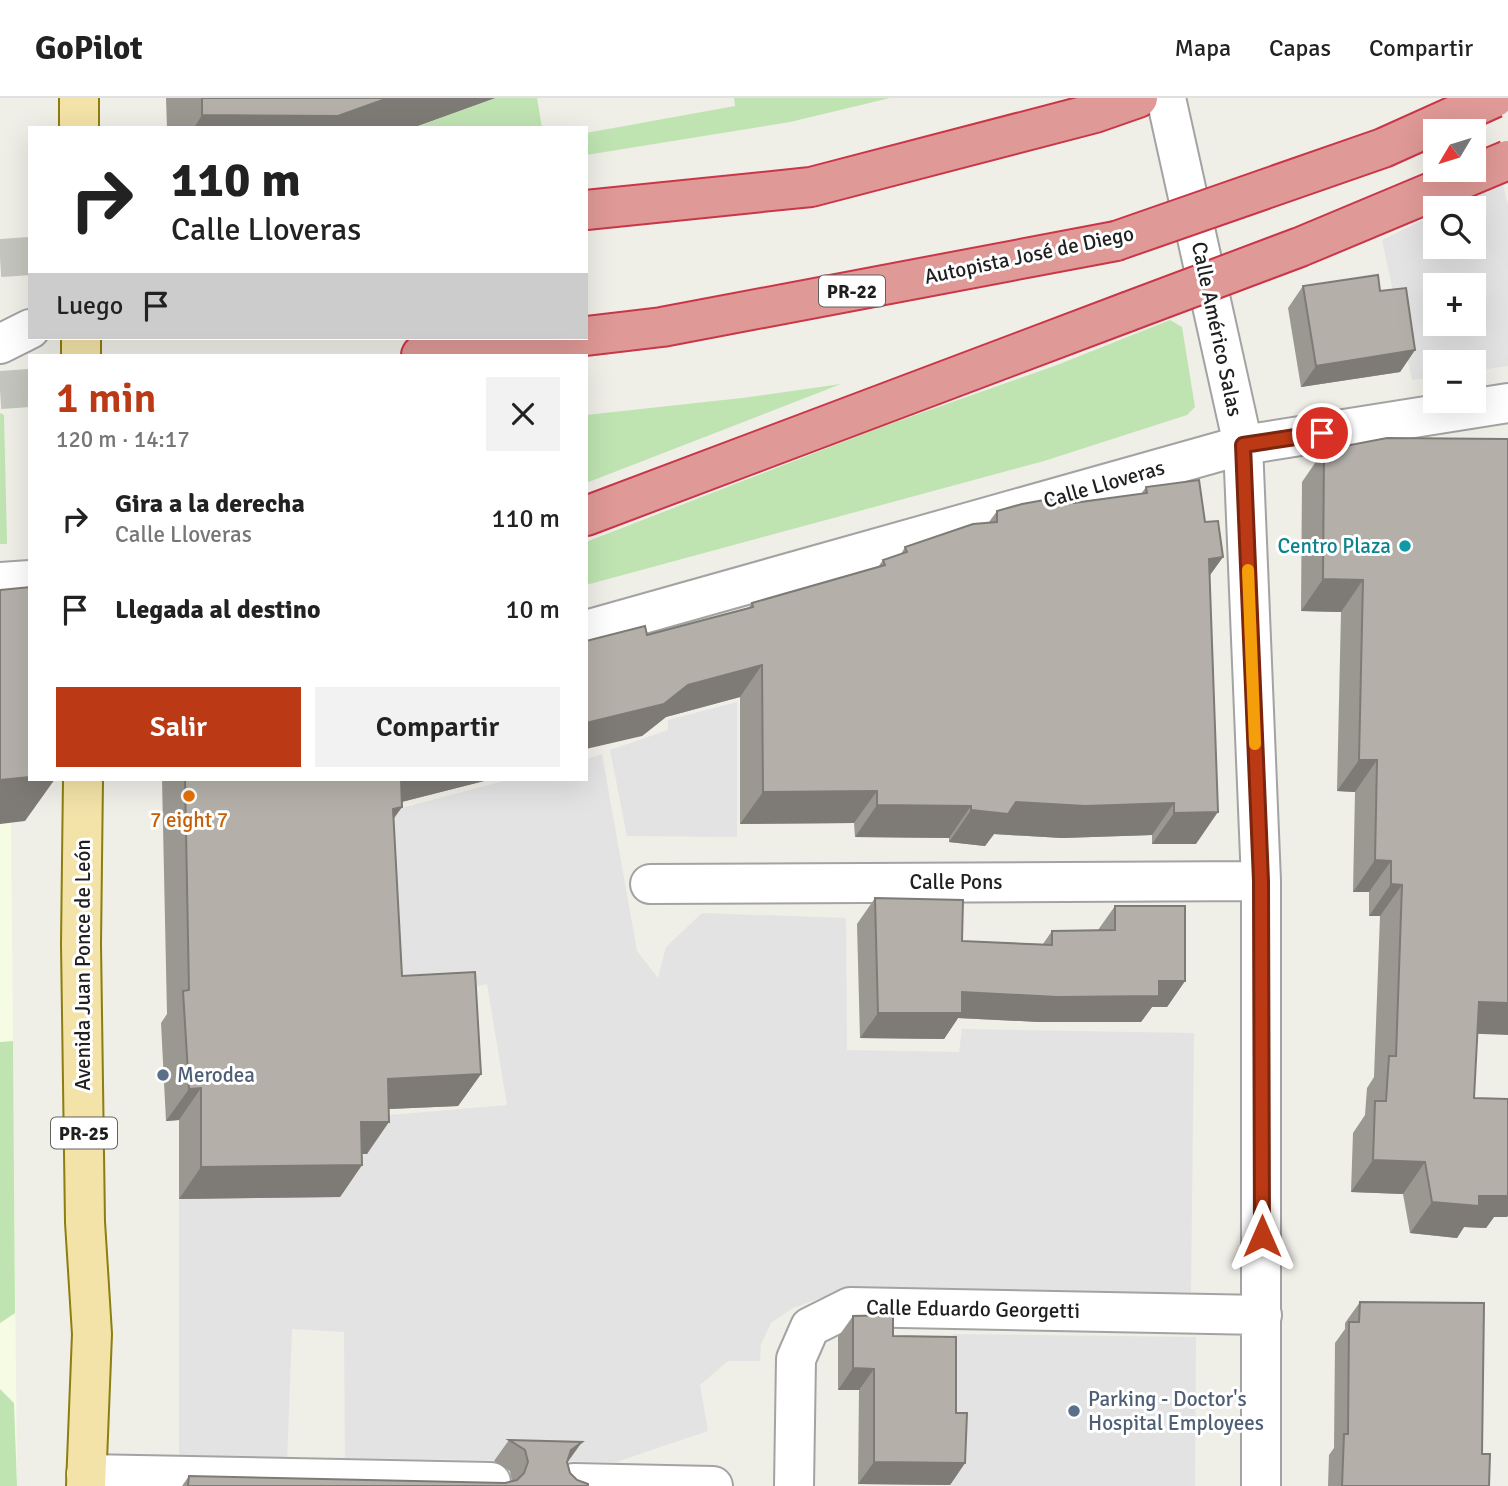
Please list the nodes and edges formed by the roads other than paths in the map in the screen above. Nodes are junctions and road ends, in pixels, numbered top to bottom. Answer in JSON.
{"nodes":[{"id":1,"x":79,"y":98,"type":"edge"},
{"id":2,"x":1138,"y":98,"type":"edge"},
{"id":3,"x":1166,"y":98,"type":"edge"},
{"id":4,"x":1494,"y":98,"type":"edge"},
{"id":5,"x":79,"y":126,"type":"edge"},
{"id":6,"x":1508,"y":160,"type":"edge"},
{"id":7,"x":588,"y":210,"type":"edge"},
{"id":8,"x":28,"y":330,"type":"edge"},
{"id":9,"x":588,"y":336,"type":"edge"},
{"id":10,"x":554,"y":340,"type":"edge"},
{"id":11,"x":0,"y":344,"type":"edge"},
{"id":12,"x":430,"y":354,"type":"edge"},
{"id":13,"x":1508,"y":403,"type":"edge"},
{"id":14,"x":1243,"y":445,"type":"junction"},
{"id":15,"x":588,"y":515,"type":"edge"},
{"id":16,"x":28,"y":580,"type":"edge"},
{"id":17,"x":0,"y":582,"type":"edge"},
{"id":18,"x":588,"y":630,"type":"edge"},
{"id":19,"x":83,"y":781,"type":"edge"},
{"id":20,"x":1261,"y":881,"type":"junction"},
{"id":21,"x":650,"y":884,"type":"dead end"},
{"id":22,"x":1262,"y":1315,"type":"junction"},
{"id":23,"x":86,"y":1480,"type":"edge"},
{"id":24,"x":491,"y":1482,"type":"edge"},
{"id":25,"x":574,"y":1483,"type":"edge"},
{"id":26,"x":713,"y":1486,"type":"edge"},
{"id":27,"x":794,"y":1486,"type":"edge"},
{"id":28,"x":1261,"y":1486,"type":"edge"}],
"edges":[{"from":1,"to":5,"type":"main road"},
{"from":2,"to":7,"type":"highway"},
{"from":3,"to":14,"type":"street","name":"Calle Américo Salas"},
{"from":4,"to":9,"type":"highway","name":"Autopista José de Diego","number":"PR-22","bridge":true},
{"from":6,"to":15,"type":"highway","bridge":true},
{"from":8,"to":11,"type":"street"},
{"from":10,"to":12,"type":"highway"},
{"from":13,"to":14,"type":"street","name":"Calle Lloveras"},
{"from":14,"to":18,"type":"street","name":"Calle Lloveras"},
{"from":14,"to":20,"type":"street","name":"Calle Américo Salas"},
{"from":16,"to":17,"type":"street"},
{"from":19,"to":23,"type":"main road","name":"Avenida Juan Ponce de León","number":"PR-25"},
{"from":20,"to":21,"type":"street","name":"Calle Pons"},
{"from":20,"to":22,"type":"street","name":"Calle Américo Salas"},
{"from":22,"to":27,"type":"street","name":"Calle Eduardo Georgetti"},
{"from":22,"to":28,"type":"street","name":"Calle Américo Salas"},
{"from":23,"to":24,"type":"street"},
{"from":25,"to":26,"type":"street"}]}
